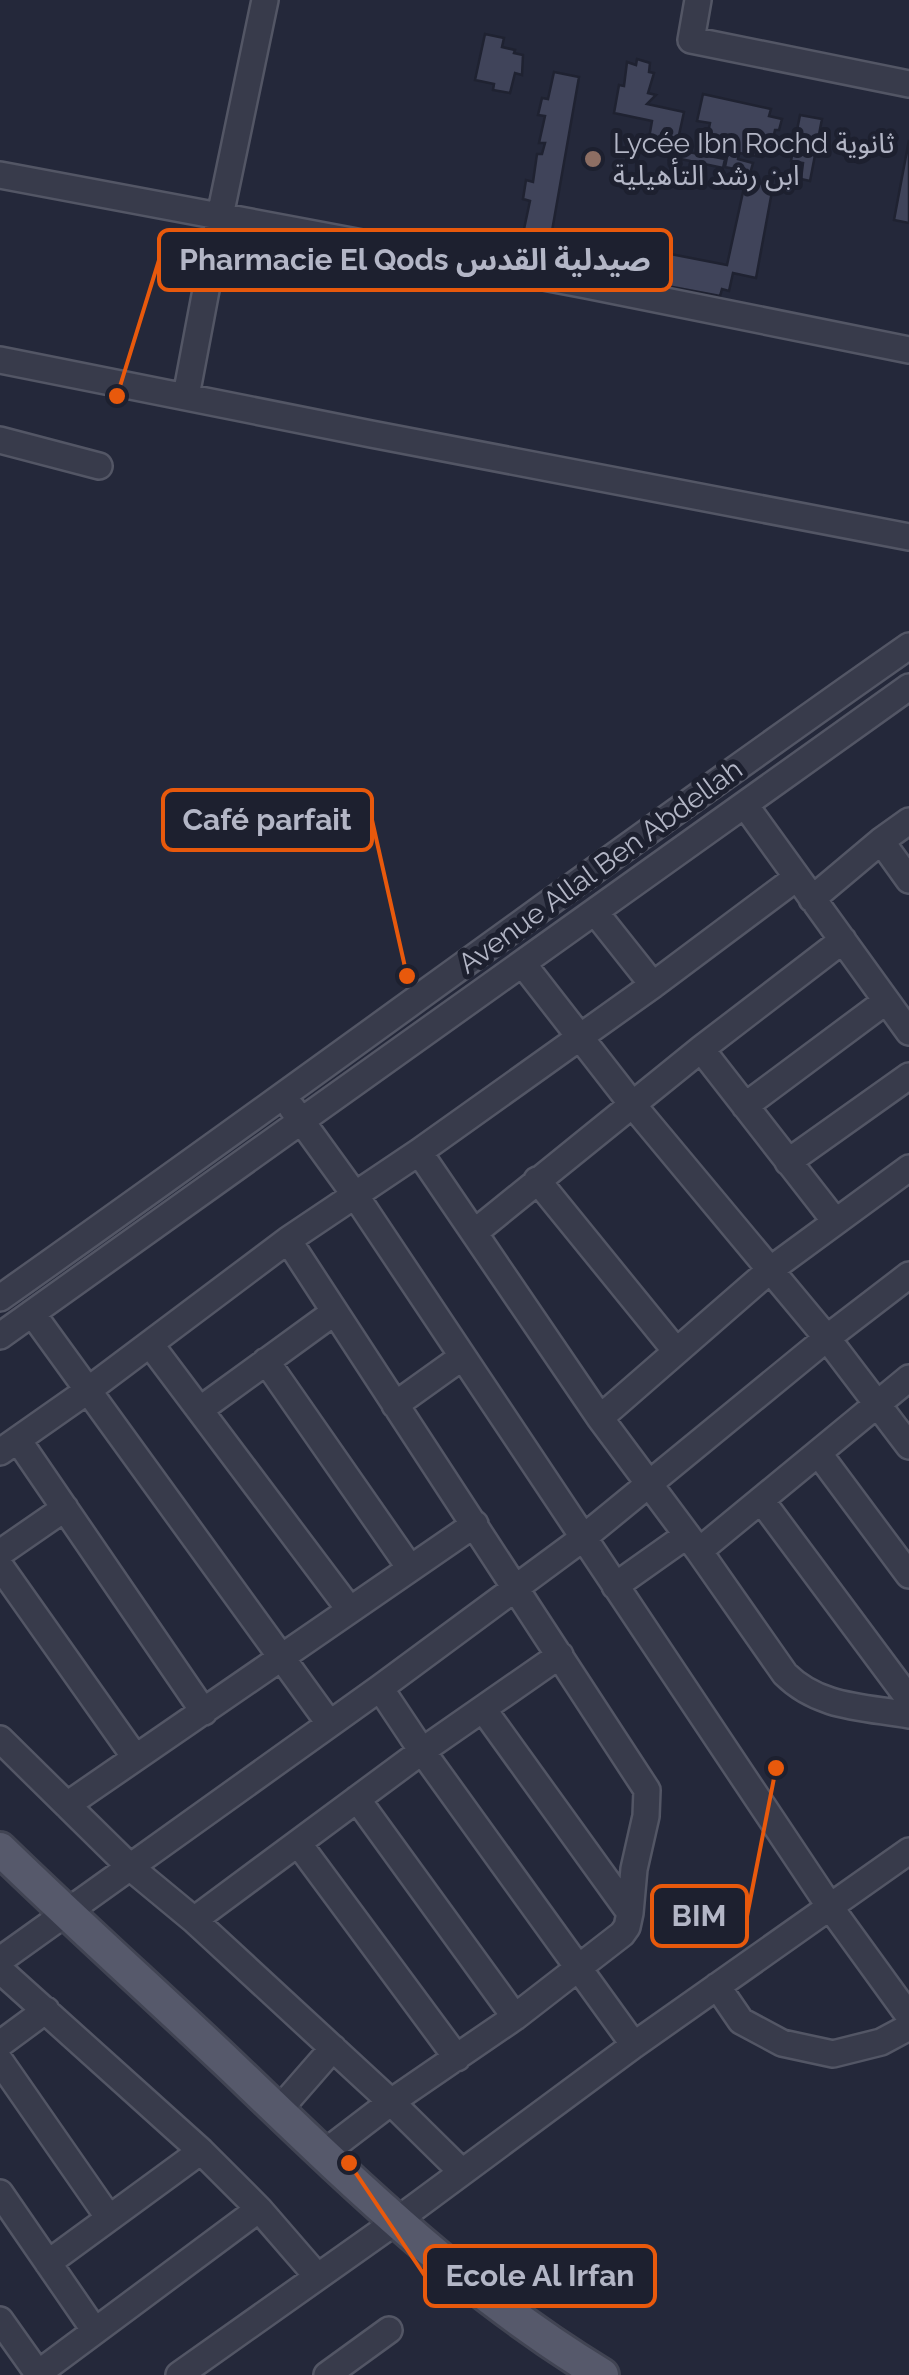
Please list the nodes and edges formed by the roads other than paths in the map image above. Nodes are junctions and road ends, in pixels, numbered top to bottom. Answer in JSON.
{"nodes":[{"id":1,"x":265,"y":0,"type":"edge"},
{"id":2,"x":698,"y":0,"type":"edge"},
{"id":3,"x":909,"y":84,"type":"edge"},
{"id":4,"x":0,"y":175,"type":"edge"},
{"id":5,"x":220,"y":216,"type":"junction"},
{"id":6,"x":909,"y":350,"type":"edge"},
{"id":7,"x":0,"y":360,"type":"edge"},
{"id":8,"x":186,"y":396,"type":"junction"},
{"id":9,"x":0,"y":440,"type":"edge"},
{"id":10,"x":99,"y":466,"type":"dead end"},
{"id":11,"x":909,"y":537,"type":"edge"},
{"id":12,"x":909,"y":646,"type":"edge"},
{"id":13,"x":909,"y":686,"type":"edge"},
{"id":14,"x":745,"y":805,"type":"junction"},
{"id":15,"x":909,"y":821,"type":"edge"},
{"id":16,"x":882,"y":840,"type":"junction"},
{"id":17,"x":796,"y":878,"type":"junction"},
{"id":18,"x":909,"y":880,"type":"edge"},
{"id":19,"x":812,"y":900,"type":"junction"},
{"id":20,"x":595,"y":912,"type":"junction"},
{"id":21,"x":843,"y":940,"type":"junction"},
{"id":22,"x":523,"y":964,"type":"junction"},
{"id":23,"x":653,"y":985,"type":"junction"},
{"id":24,"x":886,"y":1001,"type":"junction"},
{"id":25,"x":909,"y":1032,"type":"edge"},
{"id":26,"x":580,"y":1038,"type":"junction"},
{"id":27,"x":701,"y":1048,"type":"junction"},
{"id":28,"x":909,"y":1076,"type":"edge"},
{"id":29,"x":283,"y":1096,"type":"junction"},
{"id":30,"x":632,"y":1104,"type":"junction"},
{"id":31,"x":746,"y":1106,"type":"junction"},
{"id":32,"x":302,"y":1121,"type":"junction"},
{"id":33,"x":419,"y":1152,"type":"junction"},
{"id":34,"x":788,"y":1162,"type":"junction"},
{"id":35,"x":909,"y":1168,"type":"edge"},
{"id":36,"x":536,"y":1180,"type":"junction"},
{"id":37,"x":355,"y":1195,"type":"junction"},
{"id":38,"x":835,"y":1221,"type":"junction"},
{"id":39,"x":475,"y":1232,"type":"junction"},
{"id":40,"x":288,"y":1240,"type":"junction"},
{"id":41,"x":770,"y":1270,"type":"junction"},
{"id":42,"x":909,"y":1275,"type":"edge"},
{"id":43,"x":0,"y":1298,"type":"edge"},
{"id":44,"x":333,"y":1313,"type":"junction"},
{"id":45,"x":32,"y":1314,"type":"junction"},
{"id":46,"x":0,"y":1336,"type":"edge"},
{"id":47,"x":828,"y":1338,"type":"junction"},
{"id":48,"x":150,"y":1344,"type":"junction"},
{"id":49,"x":676,"y":1351,"type":"junction"},
{"id":50,"x":462,"y":1357,"type":"junction"},
{"id":51,"x":266,"y":1361,"type":"junction"},
{"id":52,"x":909,"y":1378,"type":"edge"},
{"id":53,"x":87,"y":1391,"type":"junction"},
{"id":54,"x":395,"y":1404,"type":"junction"},
{"id":55,"x":877,"y":1405,"type":"junction"},
{"id":56,"x":201,"y":1410,"type":"junction"},
{"id":57,"x":600,"y":1418,"type":"junction"},
{"id":58,"x":9,"y":1446,"type":"edge"},
{"id":59,"x":909,"y":1446,"type":"edge"},
{"id":60,"x":819,"y":1454,"type":"junction"},
{"id":61,"x":648,"y":1485,"type":"junction"},
{"id":62,"x":761,"y":1500,"type":"junction"},
{"id":63,"x":65,"y":1508,"type":"junction"},
{"id":64,"x":475,"y":1524,"type":"junction"},
{"id":65,"x":583,"y":1538,"type":"junction"},
{"id":66,"x":693,"y":1543,"type":"junction"},
{"id":67,"x":0,"y":1553,"type":"edge"},
{"id":68,"x":0,"y":1566,"type":"edge"},
{"id":69,"x":410,"y":1568,"type":"junction"},
{"id":70,"x":909,"y":1574,"type":"edge"},
{"id":71,"x":516,"y":1586,"type":"junction"},
{"id":72,"x":615,"y":1586,"type":"junction"},
{"id":73,"x":350,"y":1610,"type":"junction"},
{"id":74,"x":560,"y":1655,"type":"junction"},
{"id":75,"x":282,"y":1658,"type":"junction"},
{"id":76,"x":380,"y":1688,"type":"junction"},
{"id":77,"x":909,"y":1699,"type":"edge"},
{"id":78,"x":483,"y":1709,"type":"junction"},
{"id":79,"x":204,"y":1712,"type":"junction"},
{"id":80,"x":909,"y":1715,"type":"edge"},
{"id":81,"x":329,"y":1723,"type":"junction"},
{"id":82,"x":0,"y":1739,"type":"edge"},
{"id":83,"x":422,"y":1751,"type":"junction"},
{"id":84,"x":135,"y":1757,"type":"junction"},
{"id":85,"x":358,"y":1799,"type":"junction"},
{"id":86,"x":67,"y":1805,"type":"junction"},
{"id":87,"x":298,"y":1843,"type":"junction"},
{"id":88,"x":0,"y":1849,"type":"edge"},
{"id":89,"x":909,"y":1852,"type":"edge"},
{"id":90,"x":130,"y":1867,"type":"junction"},
{"id":91,"x":830,"y":1906,"type":"junction"},
{"id":92,"x":64,"y":1912,"type":"junction"},
{"id":93,"x":630,"y":1914,"type":"junction"},
{"id":94,"x":194,"y":1920,"type":"junction"},
{"id":95,"x":0,"y":1960,"type":"edge"},
{"id":96,"x":577,"y":1968,"type":"junction"},
{"id":97,"x":0,"y":1970,"type":"edge"},
{"id":98,"x":717,"y":1986,"type":"junction"},
{"id":99,"x":46,"y":2010,"type":"junction"},
{"id":100,"x":909,"y":2016,"type":"edge"},
{"id":101,"x":514,"y":2017,"type":"junction"},
{"id":102,"x":909,"y":2026,"type":"edge"},
{"id":103,"x":0,"y":2044,"type":"edge"},
{"id":104,"x":634,"y":2044,"type":"junction"},
{"id":105,"x":333,"y":2048,"type":"junction"},
{"id":106,"x":457,"y":2058,"type":"junction"},
{"id":107,"x":0,"y":2061,"type":"edge"},
{"id":108,"x":391,"y":2102,"type":"junction"},
{"id":109,"x":278,"y":2111,"type":"junction"},
{"id":110,"x":202,"y":2151,"type":"junction"},
{"id":111,"x":322,"y":2154,"type":"junction"},
{"id":112,"x":462,"y":2172,"type":"junction"},
{"id":113,"x":0,"y":2193,"type":"edge"},
{"id":114,"x":259,"y":2209,"type":"junction"},
{"id":115,"x":109,"y":2218,"type":"junction"},
{"id":116,"x":395,"y":2222,"type":"junction"},
{"id":117,"x":48,"y":2263,"type":"junction"},
{"id":118,"x":317,"y":2276,"type":"junction"},
{"id":119,"x":0,"y":2320,"type":"edge"},
{"id":120,"x":389,"y":2330,"type":"dead end"},
{"id":121,"x":95,"y":2331,"type":"junction"},
{"id":122,"x":38,"y":2374,"type":"edge"},
{"id":123,"x":179,"y":2375,"type":"edge"},
{"id":124,"x":326,"y":2375,"type":"edge"},
{"id":125,"x":602,"y":2375,"type":"edge"}],
"edges":[{"from":1,"to":5,"type":"street"},
{"from":2,"to":3,"type":"street"},
{"from":4,"to":5,"type":"street"},
{"from":5,"to":6,"type":"street"},
{"from":5,"to":8,"type":"street"},
{"from":7,"to":8,"type":"street"},
{"from":8,"to":11,"type":"street"},
{"from":9,"to":10,"type":"street"},
{"from":12,"to":29,"type":"street","name":"Avenue Allal Ben Abdellah"},
{"from":13,"to":14,"type":"street","name":"Avenue Allal Ben Abdellah"},
{"from":14,"to":17,"type":"street"},
{"from":14,"to":20,"type":"street","name":"Avenue Allal Ben Abdellah"},
{"from":15,"to":16,"type":"street"},
{"from":16,"to":18,"type":"street"},
{"from":16,"to":19,"type":"street"},
{"from":17,"to":19,"type":"street"},
{"from":17,"to":23,"type":"street"},
{"from":19,"to":21,"type":"street"},
{"from":20,"to":22,"type":"street","name":"Avenue Allal Ben Abdellah"},
{"from":20,"to":23,"type":"street"},
{"from":21,"to":24,"type":"street"},
{"from":21,"to":27,"type":"street"},
{"from":22,"to":26,"type":"street"},
{"from":22,"to":32,"type":"street","name":"Avenue Allal Ben Abdellah"},
{"from":23,"to":26,"type":"street"},
{"from":24,"to":25,"type":"street"},
{"from":24,"to":31,"type":"street"},
{"from":26,"to":30,"type":"street"},
{"from":26,"to":33,"type":"street"},
{"from":27,"to":30,"type":"street"},
{"from":27,"to":31,"type":"street"},
{"from":28,"to":34,"type":"street"},
{"from":29,"to":32,"type":"street"},
{"from":29,"to":43,"type":"street","name":"Avenue Allal Ben Abdellah"},
{"from":30,"to":36,"type":"street"},
{"from":30,"to":41,"type":"street"},
{"from":31,"to":34,"type":"street"},
{"from":32,"to":37,"type":"street"},
{"from":32,"to":45,"type":"street","name":"Avenue Allal Ben Abdellah"},
{"from":33,"to":37,"type":"street"},
{"from":33,"to":39,"type":"street"},
{"from":34,"to":38,"type":"street"},
{"from":35,"to":38,"type":"street"},
{"from":36,"to":39,"type":"street"},
{"from":36,"to":49,"type":"street"},
{"from":37,"to":40,"type":"street"},
{"from":37,"to":50,"type":"street"},
{"from":38,"to":41,"type":"street"},
{"from":39,"to":57,"type":"street"},
{"from":40,"to":44,"type":"street"},
{"from":40,"to":48,"type":"street"},
{"from":41,"to":47,"type":"street"},
{"from":41,"to":49,"type":"street"},
{"from":42,"to":47,"type":"street"},
{"from":44,"to":51,"type":"street"},
{"from":44,"to":54,"type":"street"},
{"from":45,"to":46,"type":"street","name":"Avenue Allal Ben Abdellah"},
{"from":45,"to":53,"type":"street"},
{"from":47,"to":55,"type":"street"},
{"from":47,"to":61,"type":"street"},
{"from":48,"to":53,"type":"street"},
{"from":48,"to":56,"type":"street"},
{"from":49,"to":57,"type":"street"},
{"from":50,"to":54,"type":"street"},
{"from":50,"to":65,"type":"street"},
{"from":51,"to":56,"type":"street"},
{"from":51,"to":69,"type":"street"},
{"from":52,"to":55,"type":"street"},
{"from":53,"to":58,"type":"street"},
{"from":53,"to":75,"type":"street"},
{"from":54,"to":64,"type":"street"},
{"from":55,"to":59,"type":"street"},
{"from":55,"to":60,"type":"street"},
{"from":56,"to":73,"type":"street"},
{"from":57,"to":61,"type":"street"},
{"from":58,"to":63,"type":"street"},
{"from":60,"to":62,"type":"street"},
{"from":60,"to":70,"type":"street"},
{"from":61,"to":65,"type":"street"},
{"from":61,"to":66,"type":"street"},
{"from":62,"to":66,"type":"street"},
{"from":62,"to":77,"type":"street"},
{"from":63,"to":67,"type":"street"},
{"from":63,"to":79,"type":"street"},
{"from":64,"to":69,"type":"street"},
{"from":64,"to":71,"type":"street"},
{"from":65,"to":71,"type":"street"},
{"from":65,"to":72,"type":"street"},
{"from":66,"to":72,"type":"street"},
{"from":66,"to":80,"type":"street"},
{"from":68,"to":84,"type":"street"},
{"from":69,"to":73,"type":"street"},
{"from":71,"to":74,"type":"street"},
{"from":71,"to":76,"type":"street"},
{"from":72,"to":91,"type":"street"},
{"from":73,"to":75,"type":"street"},
{"from":74,"to":78,"type":"street"},
{"from":74,"to":93,"type":"street"},
{"from":75,"to":79,"type":"street"},
{"from":75,"to":81,"type":"street"},
{"from":76,"to":81,"type":"street"},
{"from":76,"to":83,"type":"street"},
{"from":78,"to":83,"type":"street"},
{"from":78,"to":93,"type":"street"},
{"from":79,"to":84,"type":"street"},
{"from":81,"to":90,"type":"street"},
{"from":82,"to":86,"type":"street"},
{"from":83,"to":85,"type":"street"},
{"from":83,"to":96,"type":"street"},
{"from":84,"to":86,"type":"street"},
{"from":85,"to":87,"type":"street"},
{"from":85,"to":101,"type":"street"},
{"from":86,"to":90,"type":"street"},
{"from":87,"to":94,"type":"street"},
{"from":87,"to":106,"type":"street"},
{"from":88,"to":92,"type":"main road"},
{"from":89,"to":91,"type":"street"},
{"from":90,"to":92,"type":"street"},
{"from":90,"to":94,"type":"street"},
{"from":91,"to":98,"type":"street"},
{"from":91,"to":100,"type":"street"},
{"from":92,"to":95,"type":"street"},
{"from":92,"to":109,"type":"main road"},
{"from":93,"to":96,"type":"street"},
{"from":94,"to":105,"type":"street"},
{"from":96,"to":101,"type":"street"},
{"from":96,"to":104,"type":"street"},
{"from":97,"to":99,"type":"street"},
{"from":98,"to":102,"type":"street"},
{"from":98,"to":104,"type":"street"},
{"from":99,"to":103,"type":"street"},
{"from":99,"to":110,"type":"street"},
{"from":101,"to":106,"type":"street"},
{"from":104,"to":112,"type":"street"},
{"from":105,"to":108,"type":"street"},
{"from":105,"to":109,"type":"street"},
{"from":106,"to":108,"type":"street"},
{"from":107,"to":115,"type":"street"},
{"from":108,"to":111,"type":"street"},
{"from":108,"to":112,"type":"street"},
{"from":109,"to":111,"type":"main road"},
{"from":110,"to":114,"type":"street"},
{"from":110,"to":115,"type":"street"},
{"from":111,"to":116,"type":"main road"},
{"from":112,"to":116,"type":"street"},
{"from":113,"to":117,"type":"street"},
{"from":114,"to":118,"type":"street"},
{"from":114,"to":121,"type":"street"},
{"from":115,"to":117,"type":"street"},
{"from":116,"to":118,"type":"street"},
{"from":116,"to":125,"type":"main road"},
{"from":117,"to":121,"type":"street"},
{"from":118,"to":123,"type":"street"},
{"from":119,"to":122,"type":"street"},
{"from":120,"to":124,"type":"street"},
{"from":121,"to":122,"type":"street"}]}
